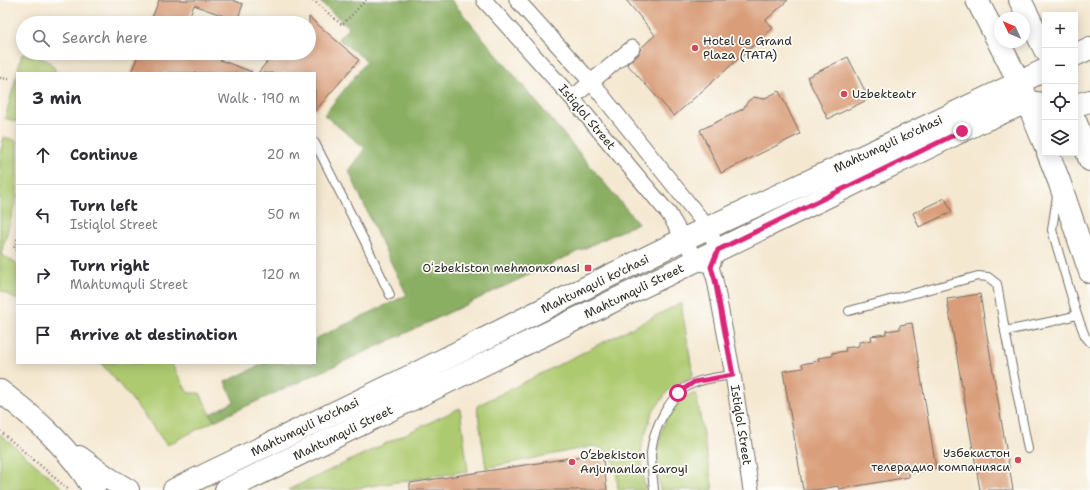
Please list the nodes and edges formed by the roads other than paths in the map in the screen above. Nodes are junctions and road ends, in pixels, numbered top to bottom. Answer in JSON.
{"nodes":[{"id":1,"x":484,"y":0,"type":"edge"},
{"id":2,"x":518,"y":0,"type":"edge"},
{"id":3,"x":977,"y":0,"type":"edge"},
{"id":4,"x":1020,"y":0,"type":"edge"},
{"id":5,"x":632,"y":48,"type":"dead end"},
{"id":6,"x":1044,"y":48,"type":"edge"},
{"id":7,"x":1090,"y":48,"type":"edge"},
{"id":8,"x":1078,"y":54,"type":"edge"},
{"id":9,"x":1042,"y":71,"type":"edge"},
{"id":10,"x":1019,"y":82,"type":"junction"},
{"id":11,"x":592,"y":83,"type":"junction"},
{"id":12,"x":1043,"y":84,"type":"edge"},
{"id":13,"x":572,"y":98,"type":"junction"},
{"id":14,"x":1090,"y":100,"type":"edge"},
{"id":15,"x":1036,"y":103,"type":"edge"},
{"id":16,"x":1078,"y":104,"type":"edge"},
{"id":17,"x":1078,"y":128,"type":"edge"},
{"id":18,"x":1042,"y":131,"type":"edge"},
{"id":19,"x":316,"y":145,"type":"edge"},
{"id":20,"x":1049,"y":156,"type":"edge"},
{"id":21,"x":1090,"y":160,"type":"edge"},
{"id":22,"x":1059,"y":181,"type":"junction"},
{"id":23,"x":708,"y":228,"type":"junction"},
{"id":24,"x":684,"y":239,"type":"junction"},
{"id":25,"x":708,"y":259,"type":"junction"},
{"id":26,"x":1090,"y":272,"type":"edge"},
{"id":27,"x":390,"y":295,"type":"dead end"},
{"id":28,"x":849,"y":311,"type":"dead end"},
{"id":29,"x":1077,"y":315,"type":"junction"},
{"id":30,"x":1005,"y":331,"type":"junction"},
{"id":31,"x":1090,"y":342,"type":"edge"},
{"id":32,"x":733,"y":375,"type":"junction"},
{"id":33,"x":0,"y":380,"type":"edge"},
{"id":34,"x":0,"y":392,"type":"edge"},
{"id":35,"x":54,"y":437,"type":"junction"},
{"id":36,"x":1028,"y":449,"type":"dead end"},
{"id":37,"x":94,"y":490,"type":"edge"},
{"id":38,"x":128,"y":490,"type":"edge"},
{"id":39,"x":174,"y":490,"type":"edge"},
{"id":40,"x":226,"y":490,"type":"edge"},
{"id":41,"x":654,"y":490,"type":"edge"},
{"id":42,"x":751,"y":490,"type":"edge"}],
"edges":[{"from":1,"to":13,"type":"street","name":"Istiqlol Street"},
{"from":2,"to":11,"type":"street","name":"Istiqlol Street"},
{"from":3,"to":10,"type":"main road"},
{"from":4,"to":6,"type":"main road"},
{"from":5,"to":11,"type":"street"},
{"from":7,"to":8,"type":"main road"},
{"from":9,"to":10,"type":"main road"},
{"from":10,"to":15,"type":"main road"},
{"from":10,"to":23,"type":"main road","name":"Mahtumquli ko'chasi"},
{"from":11,"to":13,"type":"street"},
{"from":11,"to":23,"type":"street","name":"Istiqlol Street"},
{"from":12,"to":15,"type":"main road"},
{"from":13,"to":24,"type":"street","name":"Istiqlol Street"},
{"from":14,"to":16,"type":"main road"},
{"from":15,"to":18,"type":"main road"},
{"from":15,"to":25,"type":"main road","name":"Mahtumquli Street"},
{"from":17,"to":21,"type":"main road"},
{"from":19,"to":27,"type":"lane"},
{"from":20,"to":22,"type":"main road"},
{"from":22,"to":26,"type":"main road"},
{"from":22,"to":29,"type":"lane"},
{"from":23,"to":24,"type":"main road","name":"Mahtumquli ko'chasi"},
{"from":23,"to":25,"type":"street","name":"Istiqlol Street"},
{"from":24,"to":25,"type":"street","name":"Istiqlol Street"},
{"from":24,"to":39,"type":"main road","name":"Mahtumquli ko'chasi"},
{"from":25,"to":32,"type":"street","name":"Istiqlol Street"},
{"from":25,"to":40,"type":"main road","name":"Mahtumquli Street"},
{"from":28,"to":30,"type":"lane"},
{"from":29,"to":30,"type":"lane"},
{"from":29,"to":31,"type":"lane"},
{"from":30,"to":36,"type":"lane"},
{"from":32,"to":41,"type":"lane"},
{"from":32,"to":42,"type":"street","name":"Istiqlol Street"},
{"from":33,"to":35,"type":"main road"},
{"from":34,"to":35,"type":"main road"},
{"from":35,"to":37,"type":"main road"},
{"from":35,"to":38,"type":"main road"}]}
